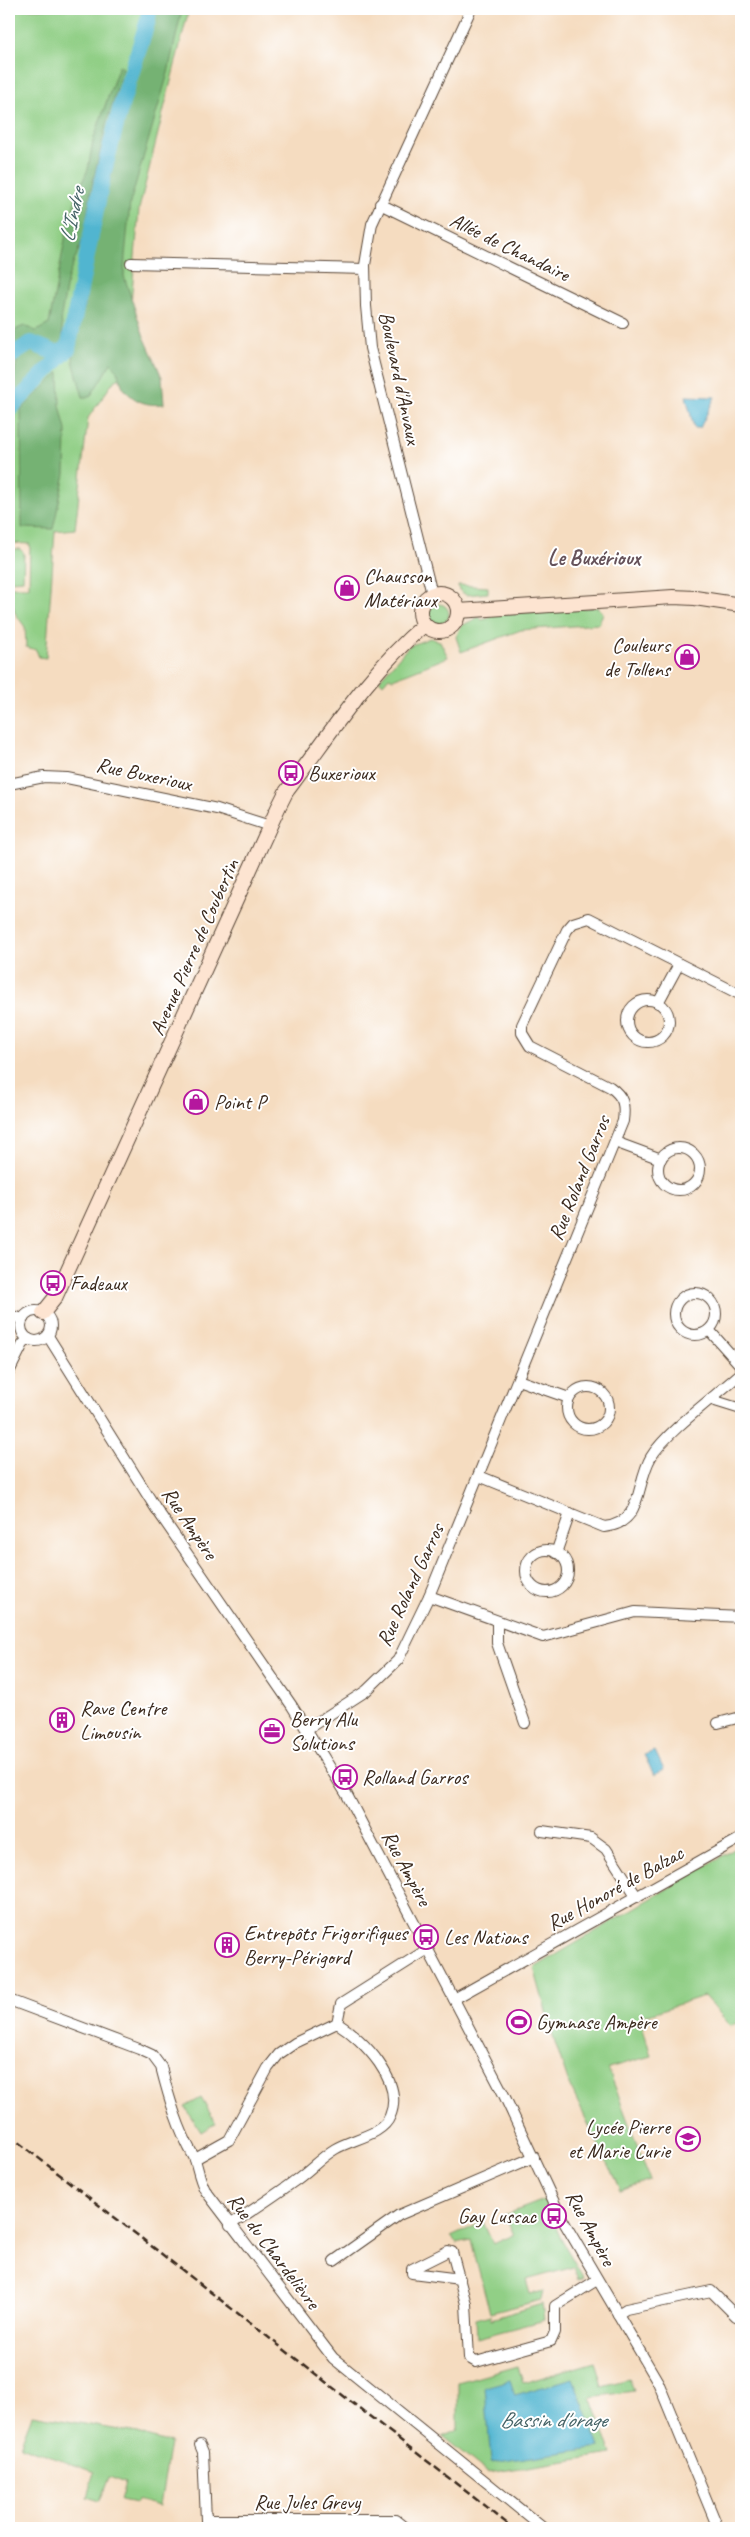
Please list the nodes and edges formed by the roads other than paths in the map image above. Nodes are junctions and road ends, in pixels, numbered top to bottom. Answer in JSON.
{"nodes":[{"id":1,"x":471,"y":9,"type":"edge"},
{"id":2,"x":380,"y":204,"type":"junction"},
{"id":3,"x":131,"y":263,"type":"dead end"},
{"id":4,"x":365,"y":269,"type":"junction"},
{"id":5,"x":623,"y":323,"type":"dead end"},
{"id":6,"x":432,"y":594,"type":"junction"},
{"id":7,"x":741,"y":605,"type":"edge"},
{"id":8,"x":458,"y":611,"type":"junction"},
{"id":9,"x":424,"y":625,"type":"junction"},
{"id":10,"x":9,"y":784,"type":"edge"},
{"id":11,"x":270,"y":826,"type":"junction"},
{"id":12,"x":679,"y":964,"type":"junction"},
{"id":13,"x":741,"y":995,"type":"edge"},
{"id":14,"x":658,"y":1003,"type":"junction"},
{"id":15,"x":615,"y":1142,"type":"junction"},
{"id":16,"x":661,"y":1159,"type":"junction"},
{"id":17,"x":43,"y":1313,"type":"junction"},
{"id":18,"x":9,"y":1315,"type":"edge"},
{"id":19,"x":23,"y":1320,"type":"junction"},
{"id":20,"x":708,"y":1330,"type":"junction"},
{"id":21,"x":48,"y":1336,"type":"junction"},
{"id":22,"x":29,"y":1339,"type":"junction"},
{"id":23,"x":741,"y":1366,"type":"edge"},
{"id":24,"x":9,"y":1372,"type":"edge"},
{"id":25,"x":741,"y":1374,"type":"edge"},
{"id":26,"x":518,"y":1380,"type":"junction"},
{"id":27,"x":569,"y":1398,"type":"junction"},
{"id":28,"x":712,"y":1400,"type":"junction"},
{"id":29,"x":741,"y":1409,"type":"edge"},
{"id":30,"x":478,"y":1476,"type":"junction"},
{"id":31,"x":570,"y":1513,"type":"junction"},
{"id":32,"x":556,"y":1552,"type":"junction"},
{"id":33,"x":429,"y":1596,"type":"junction"},
{"id":34,"x":741,"y":1617,"type":"edge"},
{"id":35,"x":496,"y":1621,"type":"junction"},
{"id":36,"x":741,"y":1717,"type":"edge"},
{"id":37,"x":525,"y":1723,"type":"dead end"},
{"id":38,"x":718,"y":1723,"type":"dead end"},
{"id":39,"x":307,"y":1728,"type":"junction"},
{"id":40,"x":542,"y":1831,"type":"dead end"},
{"id":41,"x":741,"y":1838,"type":"edge"},
{"id":42,"x":637,"y":1897,"type":"junction"},
{"id":43,"x":428,"y":1949,"type":"junction"},
{"id":44,"x":454,"y":1999,"type":"junction"},
{"id":45,"x":9,"y":2000,"type":"edge"},
{"id":46,"x":337,"y":2023,"type":"junction"},
{"id":47,"x":534,"y":2157,"type":"junction"},
{"id":48,"x":195,"y":2159,"type":"junction"},
{"id":49,"x":230,"y":2225,"type":"junction"},
{"id":50,"x":334,"y":2261,"type":"dead end"},
{"id":51,"x":460,"y":2279,"type":"dead end"},
{"id":52,"x":597,"y":2280,"type":"junction"},
{"id":53,"x":618,"y":2314,"type":"junction"},
{"id":54,"x":741,"y":2317,"type":"edge"},
{"id":55,"x":200,"y":2445,"type":"dead end"},
{"id":56,"x":208,"y":2524,"type":"edge"},
{"id":57,"x":386,"y":2524,"type":"edge"},
{"id":58,"x":406,"y":2528,"type":"edge"},
{"id":59,"x":543,"y":2528,"type":"edge"},
{"id":60,"x":718,"y":2528,"type":"edge"}],
"edges":[{"from":1,"to":2,"type":"street","name":"Boulevard d'Anvaux"},
{"from":2,"to":4,"type":"street","name":"Boulevard d'Anvaux"},
{"from":2,"to":5,"type":"street","name":"Allée de Chandaire"},
{"from":3,"to":4,"type":"street"},
{"from":4,"to":6,"type":"street","name":"Boulevard d'Anvaux"},
{"from":6,"to":8,"type":"street"},
{"from":6,"to":9,"type":"street"},
{"from":7,"to":8,"type":"street"},
{"from":8,"to":9,"type":"street"},
{"from":9,"to":11,"type":"street","name":"Avenue Pierre de Coubertin"},
{"from":10,"to":11,"type":"street","name":"Rue Buxerioux"},
{"from":11,"to":17,"type":"street","name":"Avenue Pierre de Coubertin"},
{"from":12,"to":13,"type":"street","name":"Rue Roland Garros"},
{"from":12,"to":14,"type":"street"},
{"from":12,"to":15,"type":"street","name":"Rue Roland Garros"},
{"from":14,"to":14,"type":"street"},
{"from":15,"to":16,"type":"street"},
{"from":15,"to":26,"type":"street","name":"Rue Roland Garros"},
{"from":16,"to":16,"type":"street"},
{"from":17,"to":19,"type":"street"},
{"from":17,"to":21,"type":"street"},
{"from":18,"to":19,"type":"street"},
{"from":19,"to":22,"type":"street"},
{"from":20,"to":20,"type":"street"},
{"from":20,"to":23,"type":"street"},
{"from":21,"to":22,"type":"street"},
{"from":21,"to":39,"type":"street","name":"Rue Ampère"},
{"from":22,"to":24,"type":"street"},
{"from":25,"to":28,"type":"street"},
{"from":26,"to":27,"type":"street"},
{"from":26,"to":30,"type":"street","name":"Rue Roland Garros"},
{"from":27,"to":27,"type":"street"},
{"from":28,"to":29,"type":"street"},
{"from":28,"to":31,"type":"street"},
{"from":30,"to":31,"type":"street"},
{"from":30,"to":33,"type":"street","name":"Rue Roland Garros"},
{"from":31,"to":32,"type":"street"},
{"from":32,"to":32,"type":"street"},
{"from":33,"to":35,"type":"street"},
{"from":33,"to":39,"type":"street","name":"Rue Roland Garros"},
{"from":34,"to":35,"type":"street"},
{"from":35,"to":37,"type":"street"},
{"from":36,"to":38,"type":"street"},
{"from":39,"to":43,"type":"street","name":"Rue Ampère"},
{"from":40,"to":42,"type":"street"},
{"from":41,"to":42,"type":"street","name":"Rue Honoré de Balzac"},
{"from":42,"to":44,"type":"street","name":"Rue Honoré de Balzac"},
{"from":43,"to":44,"type":"street","name":"Rue Ampère"},
{"from":43,"to":46,"type":"street"},
{"from":44,"to":47,"type":"street","name":"Rue Ampère"},
{"from":45,"to":48,"type":"street","name":"Rue du Chardelièvre"},
{"from":46,"to":48,"type":"street"},
{"from":46,"to":49,"type":"street"},
{"from":47,"to":50,"type":"street"},
{"from":47,"to":52,"type":"street","name":"Rue Ampère"},
{"from":48,"to":49,"type":"street","name":"Rue du Chardelièvre"},
{"from":49,"to":59,"type":"street","name":"Rue du Chardelièvre"},
{"from":51,"to":52,"type":"street"},
{"from":52,"to":53,"type":"street","name":"Rue Ampère"},
{"from":53,"to":54,"type":"street"},
{"from":53,"to":60,"type":"street","name":"Rue Ampère"},
{"from":55,"to":56,"type":"street"},
{"from":56,"to":57,"type":"street","name":"Rue Jules Grevy"},
{"from":57,"to":58,"type":"street","name":"Rue Jules Grevy"}]}
